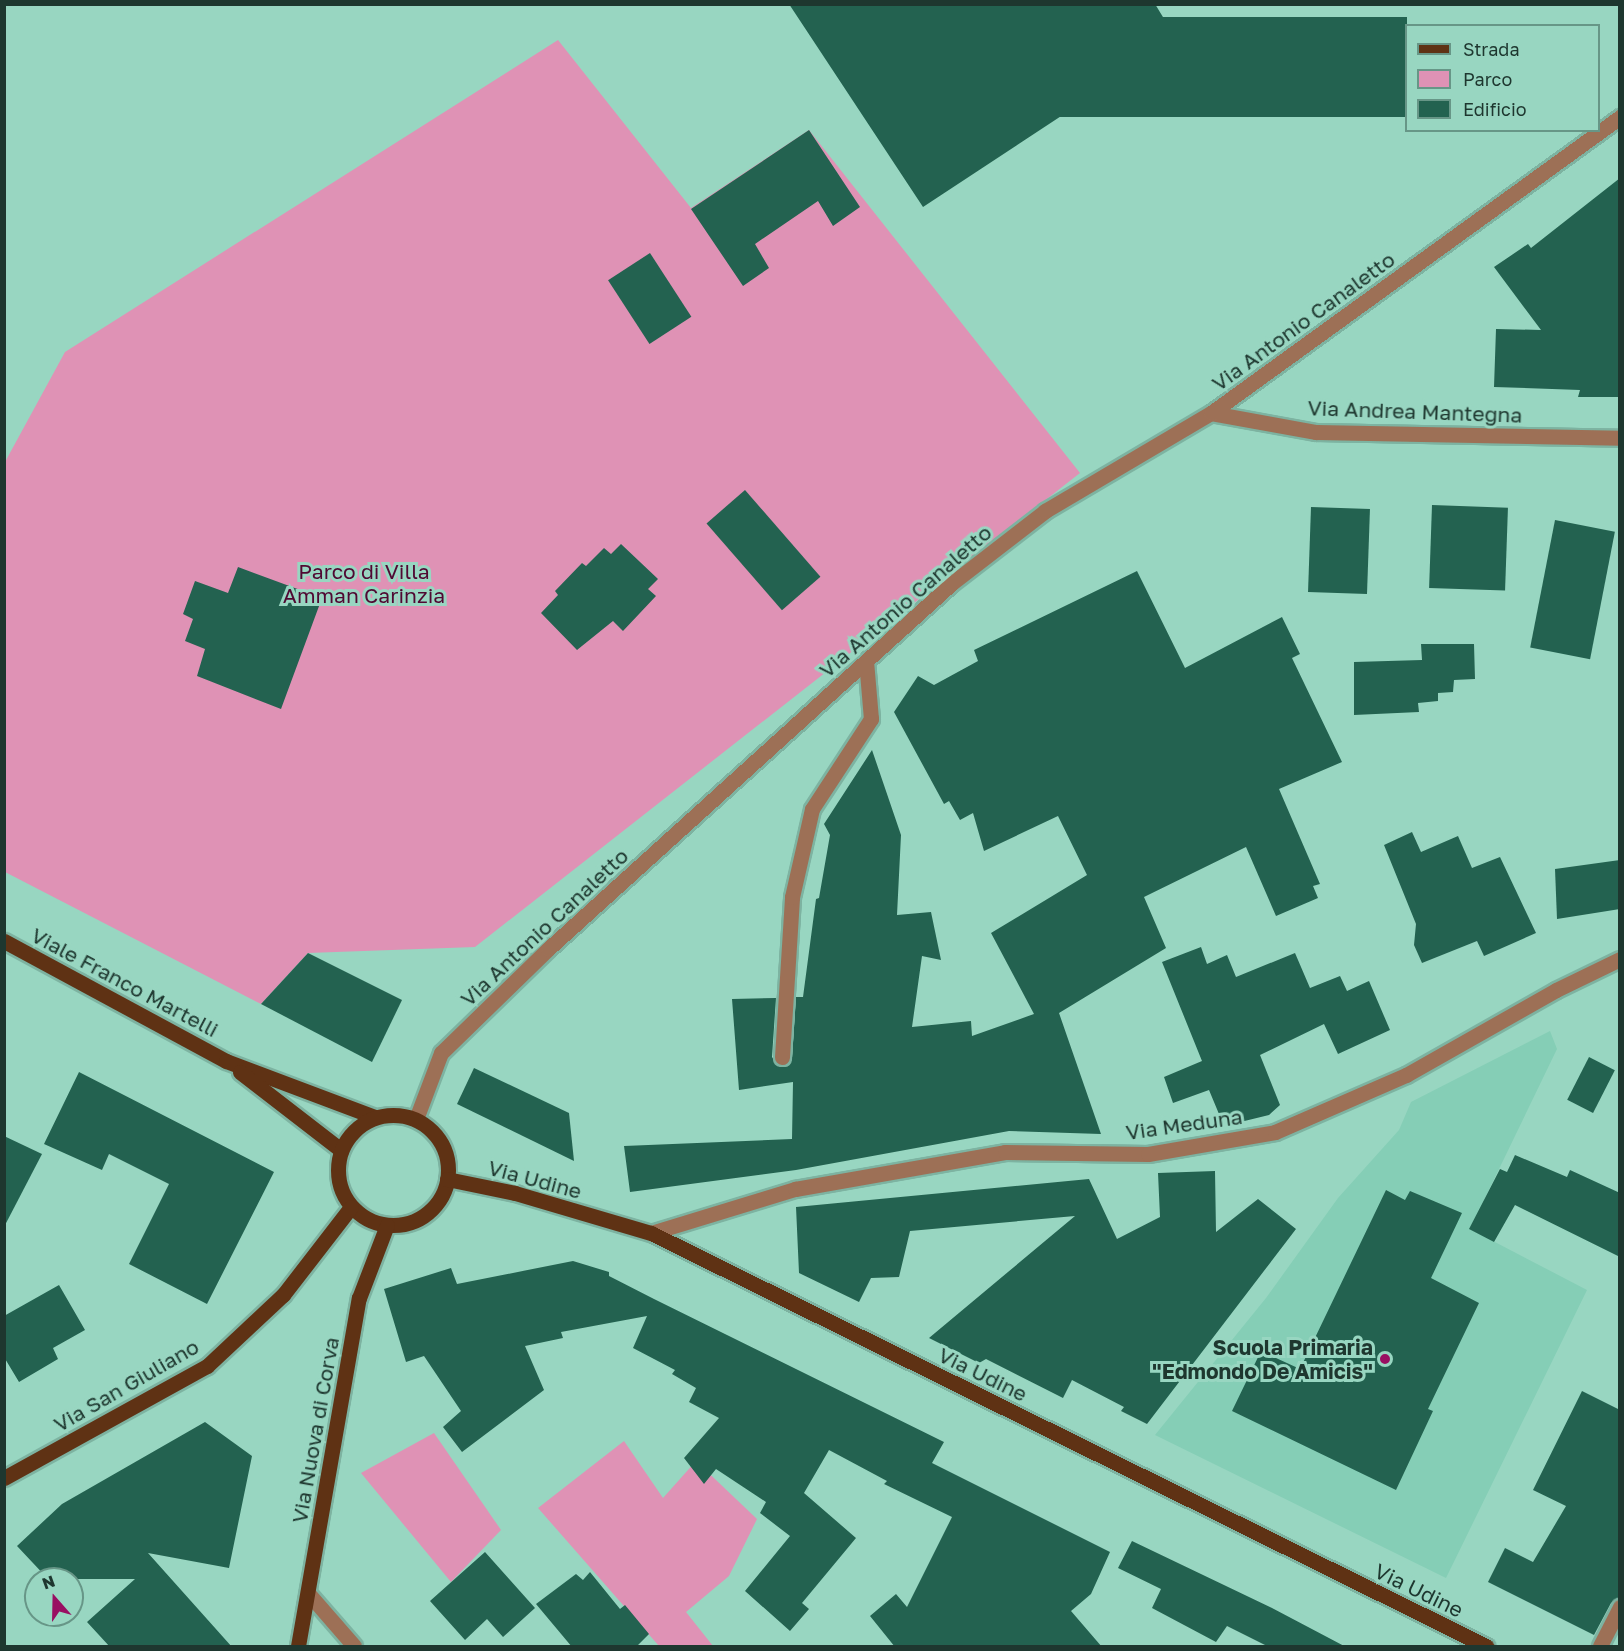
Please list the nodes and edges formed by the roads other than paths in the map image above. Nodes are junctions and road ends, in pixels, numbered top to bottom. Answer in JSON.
{"nodes":[{"id":1,"x":1620,"y":117,"type":"edge"},
{"id":2,"x":1600,"y":131,"type":"edge"},
{"id":3,"x":1599,"y":132,"type":"edge"},
{"id":4,"x":1211,"y":413,"type":"junction"},
{"id":5,"x":1620,"y":438,"type":"edge"},
{"id":6,"x":866,"y":661,"type":"junction"},
{"id":7,"x":4,"y":941,"type":"edge"},
{"id":8,"x":1620,"y":959,"type":"edge"},
{"id":9,"x":782,"y":1057,"type":"dead end"},
{"id":10,"x":226,"y":1061,"type":"junction"},
{"id":11,"x":375,"y":1117,"type":"junction"},
{"id":12,"x":416,"y":1119,"type":"junction"},
{"id":13,"x":341,"y":1150,"type":"junction"},
{"id":14,"x":447,"y":1179,"type":"junction"},
{"id":15,"x":351,"y":1207,"type":"junction"},
{"id":16,"x":387,"y":1225,"type":"junction"},
{"id":17,"x":651,"y":1233,"type":"junction"},
{"id":18,"x":4,"y":1478,"type":"edge"},
{"id":19,"x":308,"y":1593,"type":"junction"},
{"id":20,"x":1620,"y":1607,"type":"edge"},
{"id":21,"x":298,"y":1647,"type":"edge"},
{"id":22,"x":354,"y":1647,"type":"edge"},
{"id":23,"x":1486,"y":1647,"type":"edge"},
{"id":24,"x":1600,"y":1647,"type":"edge"}],
"edges":[{"from":1,"to":2,"type":"street","name":"Via Antonio Canaletto"},
{"from":3,"to":4,"type":"street","name":"Via Antonio Canaletto"},
{"from":4,"to":5,"type":"street","name":"Via Andrea Mantegna"},
{"from":4,"to":6,"type":"street","name":"Via Antonio Canaletto"},
{"from":6,"to":9,"type":"street"},
{"from":6,"to":12,"type":"street","name":"Via Antonio Canaletto"},
{"from":7,"to":10,"type":"main road","name":"Viale Franco Martelli"},
{"from":8,"to":17,"type":"street","name":"Via Meduna"},
{"from":10,"to":11,"type":"main road","name":"Viale Franco Martelli"},
{"from":10,"to":13,"type":"main road","name":"Viale Franco Martelli"},
{"from":11,"to":12,"type":"main road"},
{"from":11,"to":13,"type":"main road"},
{"from":12,"to":14,"type":"main road"},
{"from":13,"to":15,"type":"main road"},
{"from":14,"to":16,"type":"main road"},
{"from":14,"to":17,"type":"main road","name":"Via Udine"},
{"from":15,"to":16,"type":"main road"},
{"from":15,"to":18,"type":"main road","name":"Via San Giuliano"},
{"from":16,"to":19,"type":"main road","name":"Via Nuova di Corva"},
{"from":17,"to":23,"type":"main road","name":"Via Udine"},
{"from":19,"to":21,"type":"main road","name":"Via Nuova di Corva"},
{"from":19,"to":22,"type":"street"},
{"from":20,"to":24,"type":"street"}]}
